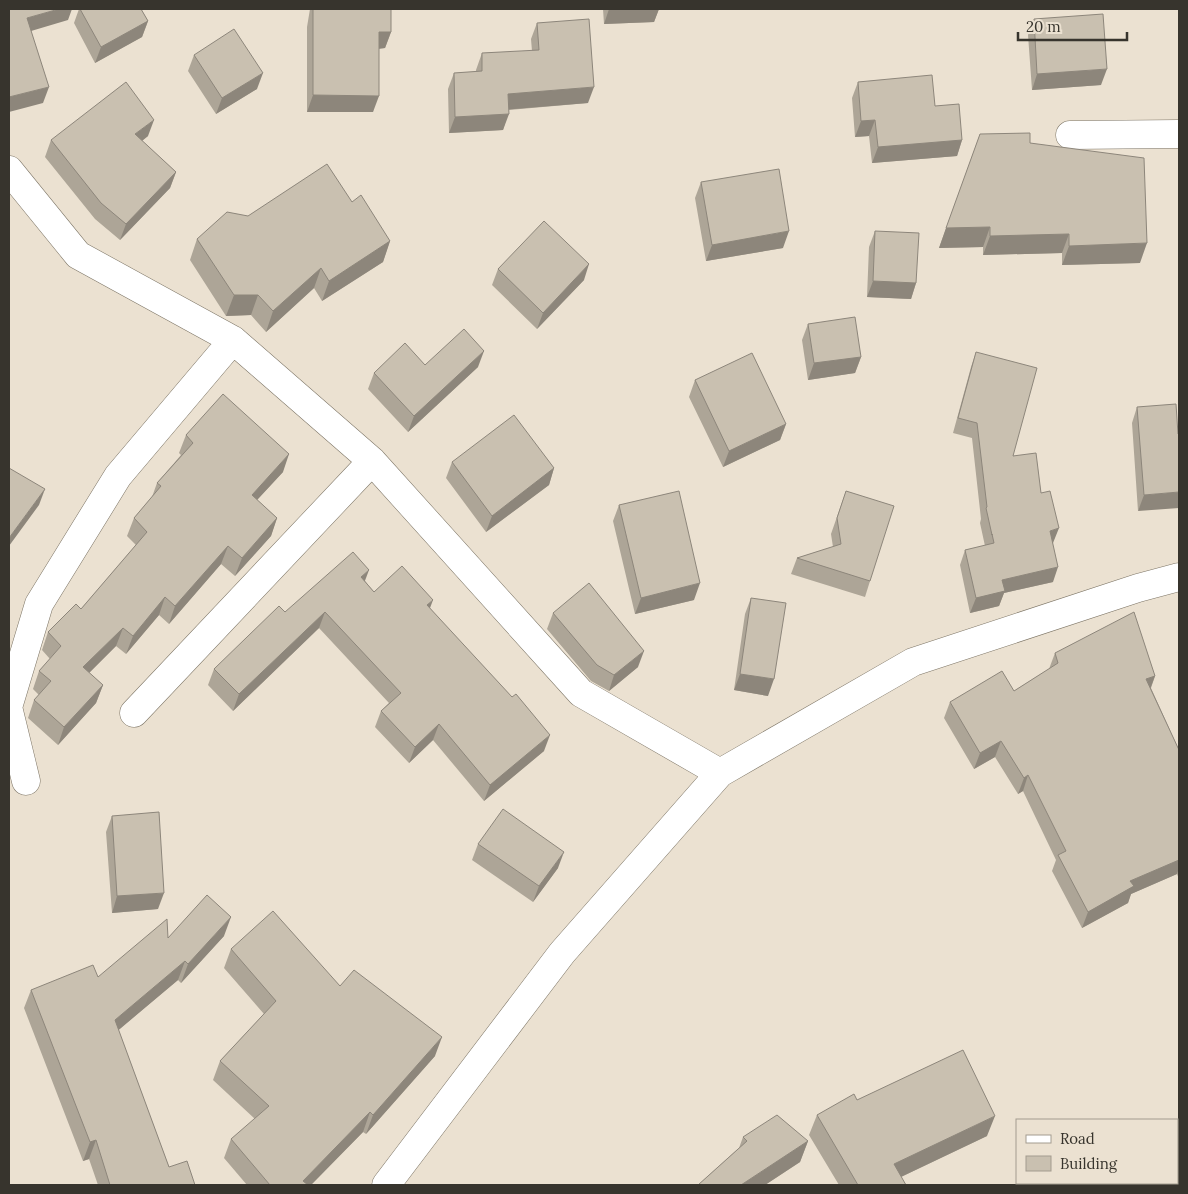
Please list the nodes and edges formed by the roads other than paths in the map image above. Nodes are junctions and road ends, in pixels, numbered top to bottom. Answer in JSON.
{"nodes":[{"id":1,"x":1179,"y":134,"type":"edge"},
{"id":2,"x":1070,"y":135,"type":"dead end"},
{"id":3,"x":9,"y":170,"type":"edge"},
{"id":4,"x":233,"y":340,"type":"junction"},
{"id":5,"x":372,"y":461,"type":"junction"},
{"id":6,"x":1179,"y":577,"type":"edge"},
{"id":7,"x":9,"y":704,"type":"edge"},
{"id":8,"x":9,"y":711,"type":"edge"},
{"id":9,"x":134,"y":714,"type":"dead end"},
{"id":10,"x":720,"y":773,"type":"junction"},
{"id":11,"x":26,"y":781,"type":"dead end"},
{"id":12,"x":386,"y":1185,"type":"edge"}],
"edges":[{"from":1,"to":2,"type":"street"},
{"from":3,"to":4,"type":"street"},
{"from":4,"to":5,"type":"street"},
{"from":4,"to":7,"type":"street"},
{"from":5,"to":9,"type":"street"},
{"from":5,"to":10,"type":"street"},
{"from":6,"to":10,"type":"street"},
{"from":8,"to":11,"type":"street"},
{"from":10,"to":12,"type":"street"}]}
